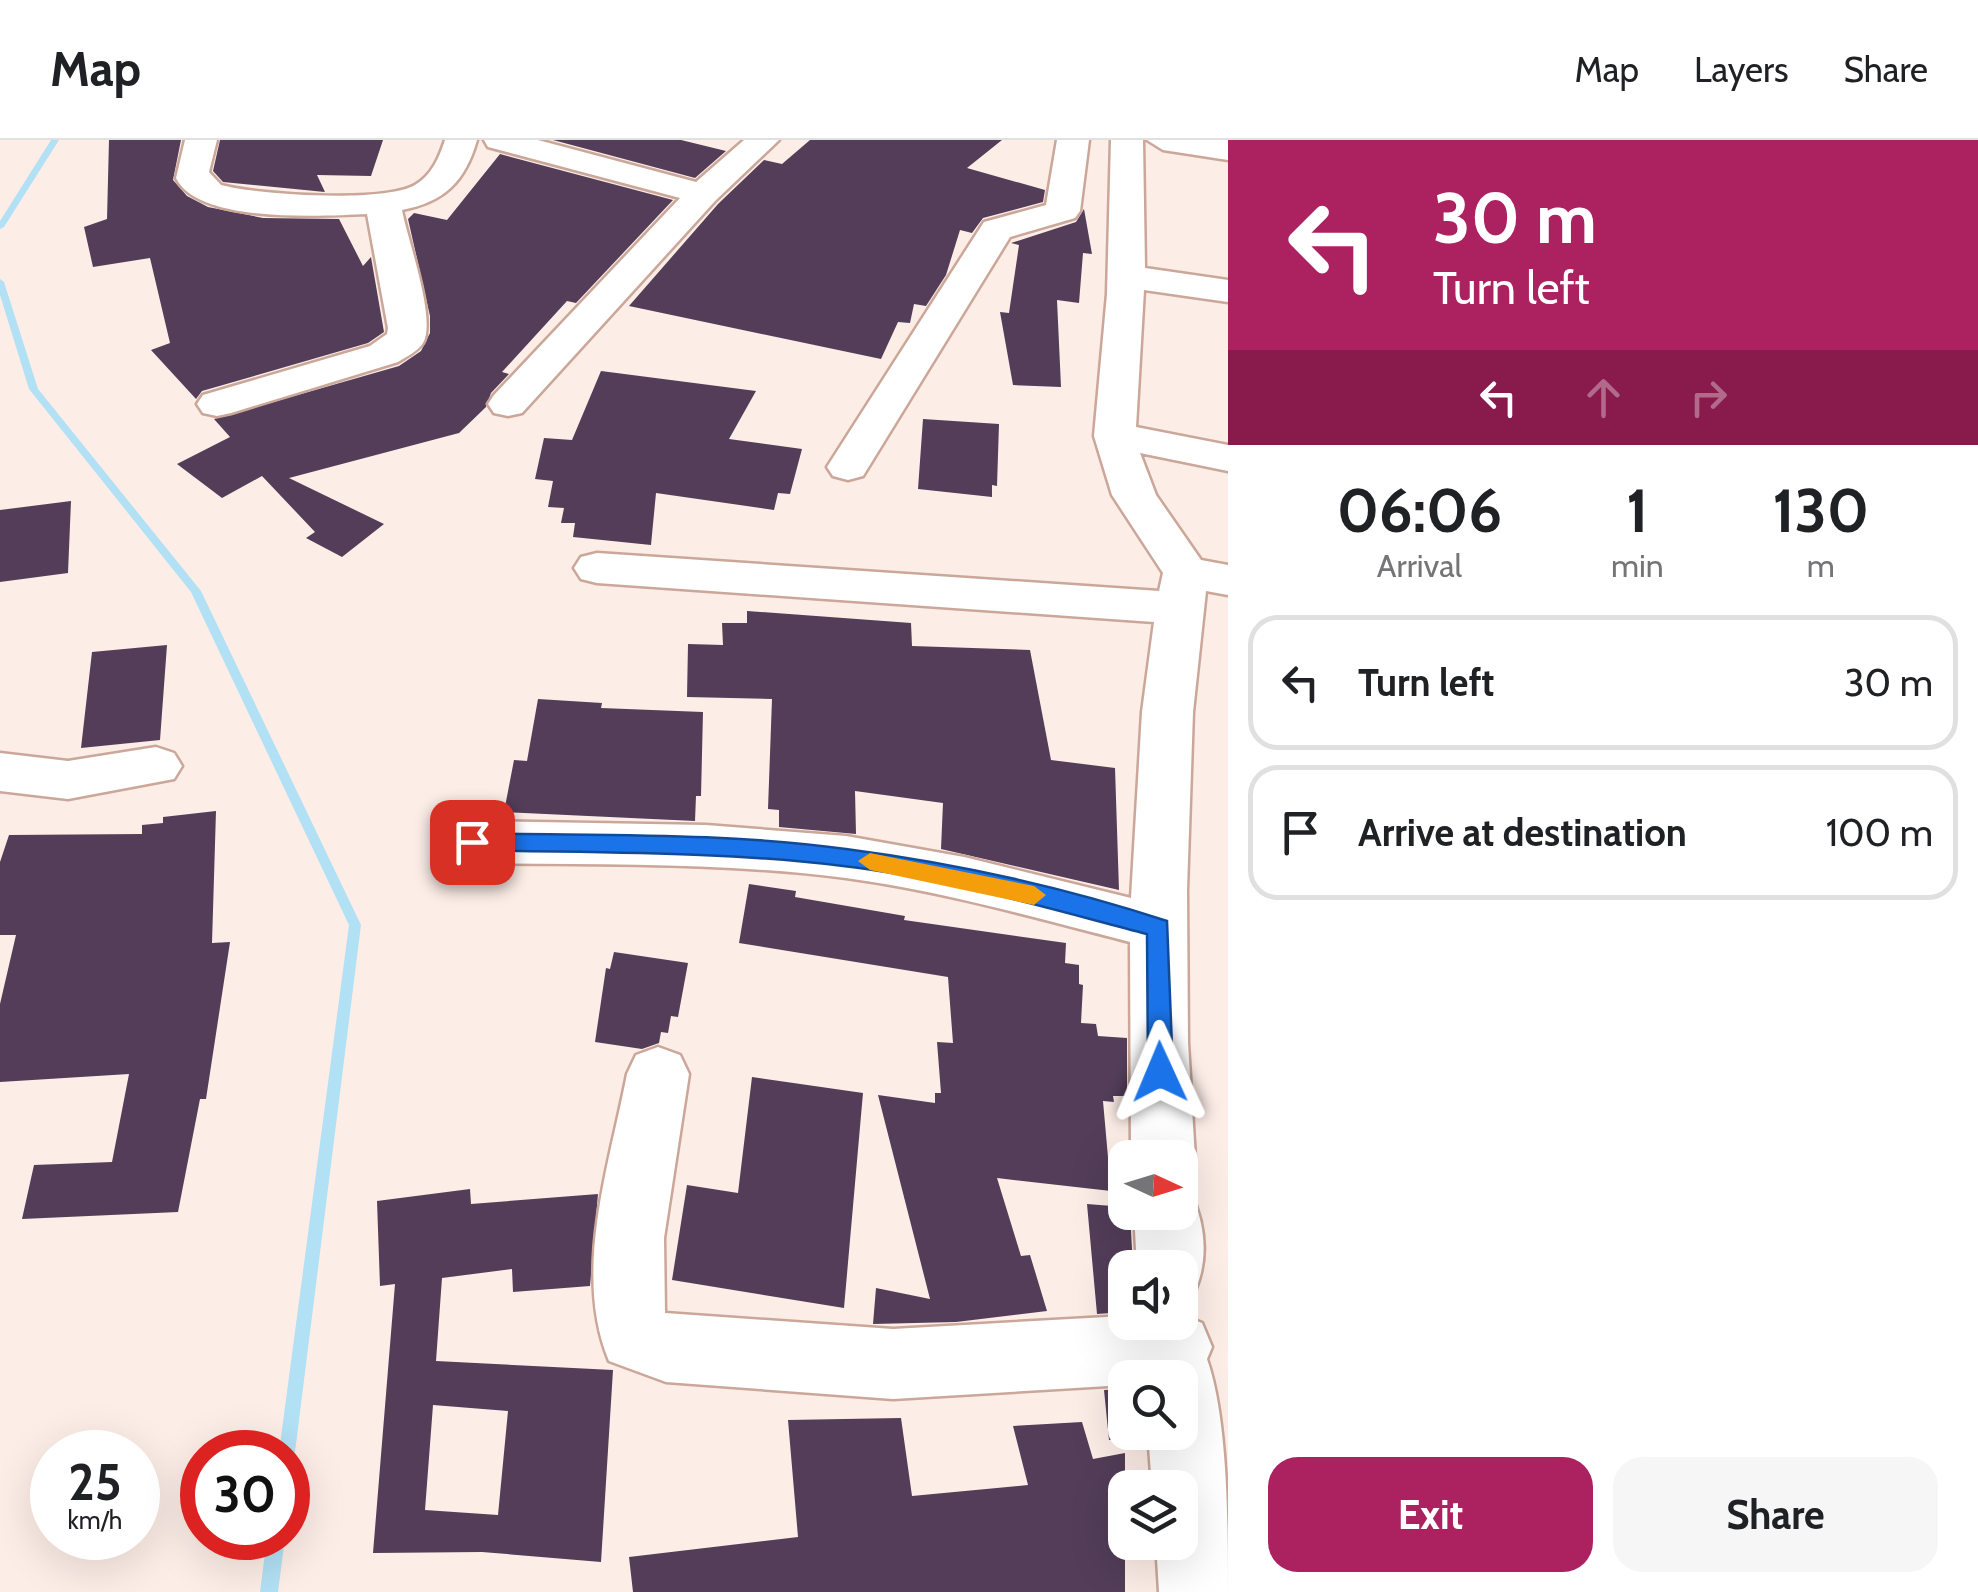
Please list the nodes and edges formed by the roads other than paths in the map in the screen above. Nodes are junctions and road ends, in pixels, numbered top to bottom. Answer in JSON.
{"nodes":[{"id":1,"x":201,"y":140,"type":"edge"},
{"id":2,"x":461,"y":140,"type":"edge"},
{"id":3,"x":500,"y":140,"type":"edge"},
{"id":4,"x":763,"y":140,"type":"edge"},
{"id":5,"x":1073,"y":140,"type":"edge"},
{"id":6,"x":1128,"y":140,"type":"edge"},
{"id":7,"x":1163,"y":140,"type":"edge"},
{"id":8,"x":1228,"y":150,"type":"edge"},
{"id":9,"x":703,"y":194,"type":"junction"},
{"id":10,"x":383,"y":204,"type":"junction"},
{"id":11,"x":1063,"y":211,"type":"junction"},
{"id":12,"x":1127,"y":224,"type":"junction"},
{"id":13,"x":1126,"y":277,"type":"junction"},
{"id":14,"x":1228,"y":292,"type":"edge"},
{"id":15,"x":217,"y":404,"type":"dead end"},
{"id":16,"x":508,"y":404,"type":"dead end"},
{"id":17,"x":1115,"y":436,"type":"junction"},
{"id":18,"x":1228,"y":458,"type":"edge"},
{"id":19,"x":848,"y":467,"type":"dead end"},
{"id":20,"x":598,"y":568,"type":"dead end"},
{"id":21,"x":1197,"y":586,"type":"edge"},
{"id":22,"x":156,"y":766,"type":"dead end"},
{"id":23,"x":0,"y":772,"type":"edge"},
{"id":24,"x":472,"y":842,"type":"dead end"},
{"id":25,"x":1158,"y":927,"type":"junction"},
{"id":26,"x":658,"y":1074,"type":"dead end"},
{"id":27,"x":1163,"y":1140,"type":"edge"},
{"id":28,"x":1178,"y":1356,"type":"edge"},
{"id":29,"x":1198,"y":1592,"type":"edge"}],
"edges":[{"from":1,"to":10,"type":"street"},
{"from":2,"to":10,"type":"street"},
{"from":3,"to":9,"type":"street"},
{"from":4,"to":9,"type":"street"},
{"from":5,"to":11,"type":"street"},
{"from":6,"to":12,"type":"street"},
{"from":7,"to":8,"type":"street"},
{"from":9,"to":16,"type":"street"},
{"from":10,"to":15,"type":"street"},
{"from":11,"to":12,"type":"street"},
{"from":11,"to":19,"type":"street"},
{"from":12,"to":13,"type":"street"},
{"from":13,"to":14,"type":"street"},
{"from":13,"to":17,"type":"street"},
{"from":17,"to":18,"type":"street"},
{"from":17,"to":21,"type":"street"},
{"from":20,"to":21,"type":"street"},
{"from":21,"to":25,"type":"street"},
{"from":22,"to":23,"type":"street"},
{"from":24,"to":25,"type":"street"},
{"from":25,"to":27,"type":"street"},
{"from":26,"to":28,"type":"street"},
{"from":28,"to":29,"type":"street"}]}
